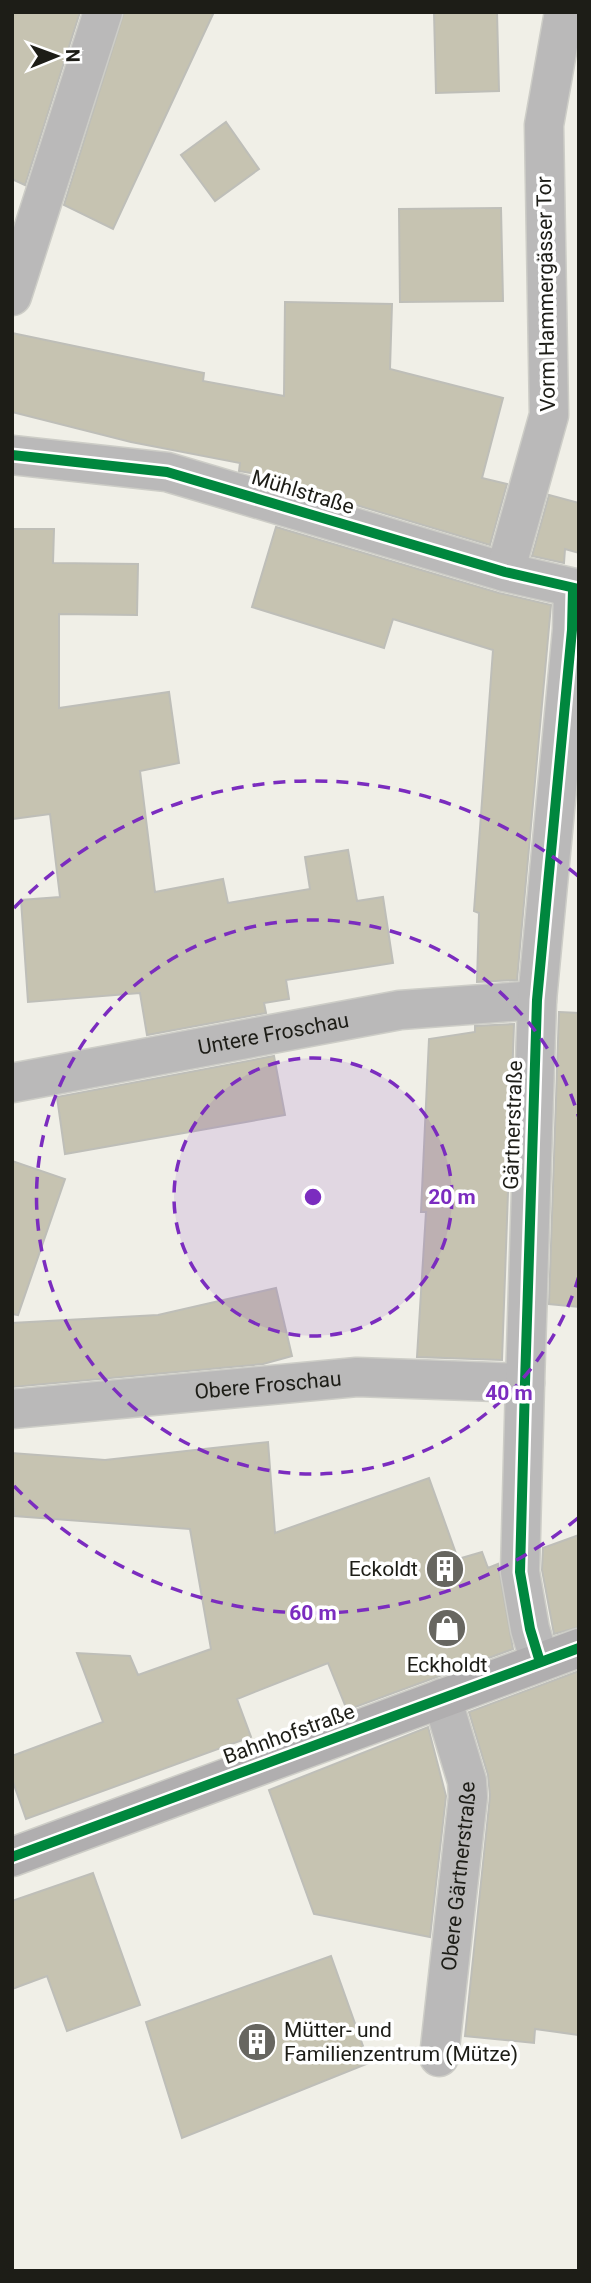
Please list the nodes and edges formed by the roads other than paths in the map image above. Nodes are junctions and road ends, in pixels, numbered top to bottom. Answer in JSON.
{"nodes":[{"id":1,"x":103,"y":12,"type":"edge"},
{"id":2,"x":564,"y":12,"type":"edge"},
{"id":3,"x":20,"y":239,"type":"edge"},
{"id":4,"x":12,"y":296,"type":"edge"},
{"id":5,"x":12,"y":455,"type":"edge"},
{"id":6,"x":505,"y":572,"type":"junction"},
{"id":7,"x":576,"y":589,"type":"edge"},
{"id":8,"x":537,"y":1000,"type":"junction"},
{"id":9,"x":12,"y":1083,"type":"edge"},
{"id":10,"x":525,"y":1383,"type":"junction"},
{"id":11,"x":12,"y":1409,"type":"edge"},
{"id":12,"x":579,"y":1648,"type":"edge"},
{"id":13,"x":540,"y":1662,"type":"junction"},
{"id":14,"x":442,"y":1698,"type":"junction"},
{"id":15,"x":12,"y":1857,"type":"edge"},
{"id":16,"x":439,"y":2057,"type":"dead end"}],
"edges":[{"from":1,"to":3,"type":"street"},
{"from":2,"to":6,"type":"street","name":"Vorm Hammergässer Tor"},
{"from":3,"to":4,"type":"street"},
{"from":5,"to":6,"type":"street","name":"Mühlstraße"},
{"from":6,"to":7,"type":"street","name":"Mühlstraße"},
{"from":7,"to":8,"type":"street","name":"Gärtnerstraße"},
{"from":8,"to":9,"type":"street","name":"Untere Froschau"},
{"from":8,"to":10,"type":"street","name":"Gärtnerstraße"},
{"from":10,"to":11,"type":"street","name":"Obere Froschau"},
{"from":10,"to":13,"type":"street","name":"Gärtnerstraße"},
{"from":12,"to":13,"type":"street","name":"Bahnhofstraße"},
{"from":13,"to":14,"type":"street","name":"Bahnhofstraße"},
{"from":14,"to":15,"type":"street","name":"Bahnhofstraße"},
{"from":14,"to":16,"type":"street","name":"Obere Gärtnerstraße"}]}
